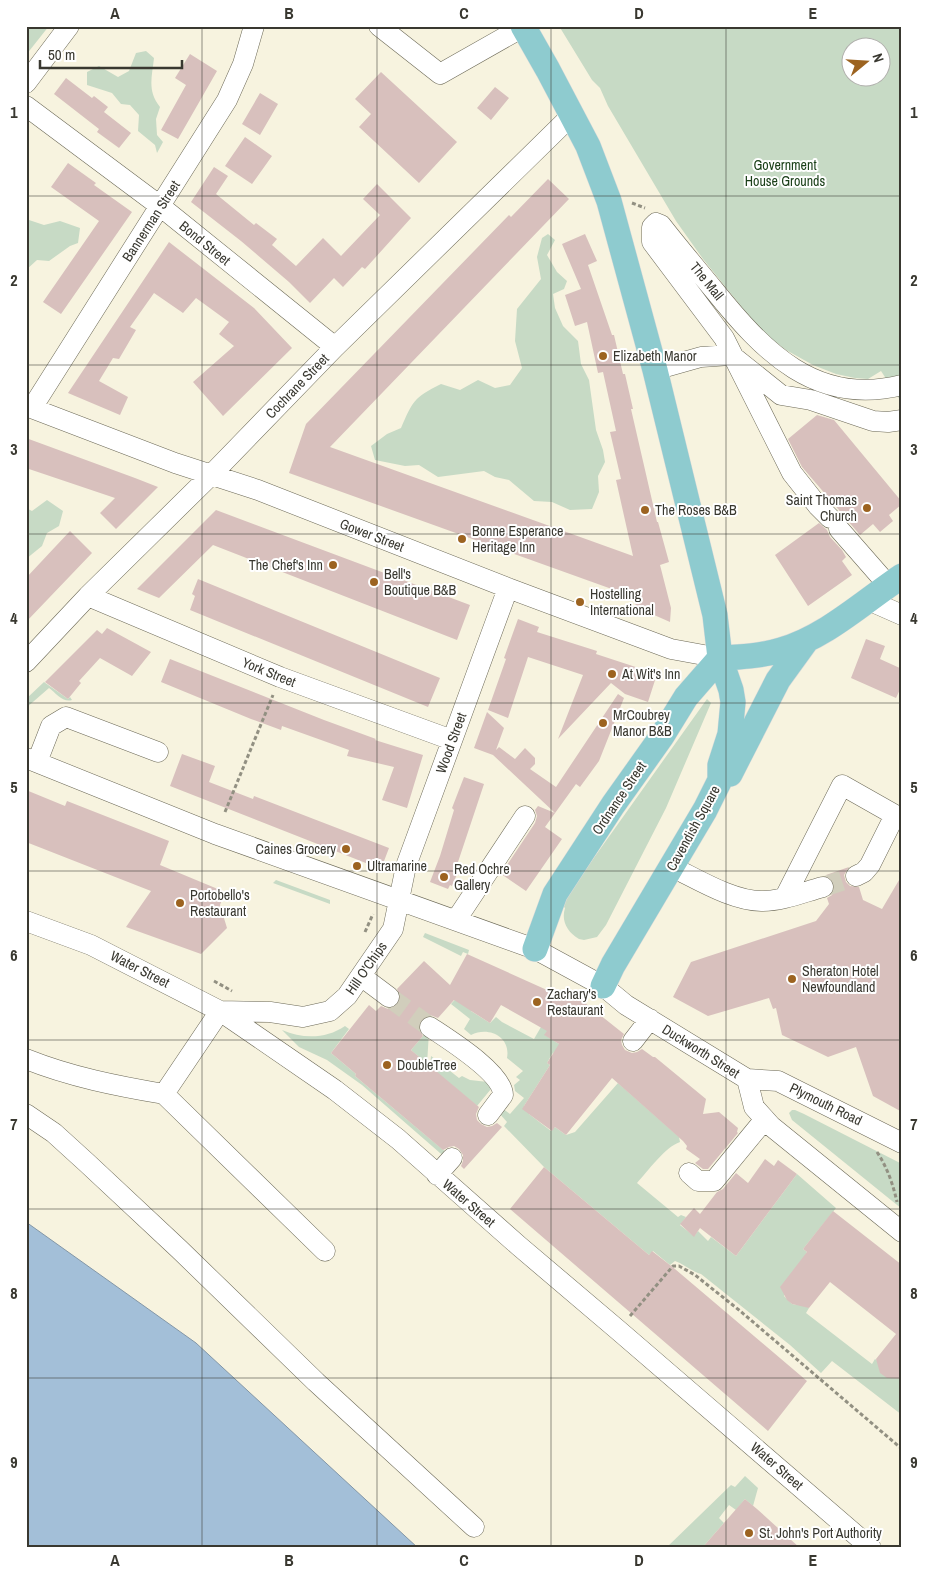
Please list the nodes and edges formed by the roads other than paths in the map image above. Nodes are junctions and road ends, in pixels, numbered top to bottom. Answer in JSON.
{"nodes":[{"id":1,"x":69,"y":26,"type":"edge"},
{"id":2,"x":254,"y":26,"type":"edge"},
{"id":3,"x":379,"y":26,"type":"edge"},
{"id":4,"x":523,"y":26,"type":"edge"},
{"id":5,"x":26,"y":82,"type":"edge"},
{"id":6,"x":26,"y":106,"type":"edge"},
{"id":7,"x":572,"y":115,"type":"junction"},
{"id":8,"x":160,"y":206,"type":"junction"},
{"id":9,"x":335,"y":347,"type":"junction"},
{"id":10,"x":731,"y":355,"type":"junction"},
{"id":11,"x":655,"y":370,"type":"junction"},
{"id":12,"x":902,"y":385,"type":"edge"},
{"id":13,"x":29,"y":407,"type":"edge"},
{"id":14,"x":902,"y":420,"type":"edge"},
{"id":15,"x":212,"y":474,"type":"junction"},
{"id":16,"x":895,"y":580,"type":"edge"},
{"id":17,"x":508,"y":588,"type":"junction"},
{"id":18,"x":88,"y":596,"type":"junction"},
{"id":19,"x":868,"y":600,"type":"junction"},
{"id":20,"x":902,"y":615,"type":"edge"},
{"id":21,"x":809,"y":639,"type":"junction"},
{"id":22,"x":720,"y":658,"type":"junction"},
{"id":23,"x":26,"y":662,"type":"edge"},
{"id":24,"x":452,"y":740,"type":"junction"},
{"id":25,"x":158,"y":752,"type":"dead end"},
{"id":26,"x":32,"y":760,"type":"edge"},
{"id":27,"x":720,"y":780,"type":"junction"},
{"id":28,"x":525,"y":816,"type":"dead end"},
{"id":29,"x":672,"y":866,"type":"junction"},
{"id":30,"x":856,"y":876,"type":"tunnel mouth"},
{"id":31,"x":824,"y":887,"type":"tunnel mouth"},
{"id":32,"x":786,"y":897,"type":"junction"},
{"id":33,"x":399,"y":899,"type":"junction"},
{"id":34,"x":456,"y":920,"type":"junction"},
{"id":35,"x":26,"y":921,"type":"edge"},
{"id":36,"x":535,"y":949,"type":"junction"},
{"id":37,"x":361,"y":976,"type":"junction"},
{"id":38,"x":603,"y":986,"type":"junction"},
{"id":39,"x":389,"y":997,"type":"tunnel mouth"},
{"id":40,"x":220,"y":1011,"type":"junction"},
{"id":41,"x":646,"y":1017,"type":"junction"},
{"id":42,"x":430,"y":1027,"type":"tunnel mouth"},
{"id":43,"x":629,"y":1038,"type":"dead end"},
{"id":44,"x":26,"y":1059,"type":"edge"},
{"id":45,"x":747,"y":1079,"type":"junction"},
{"id":46,"x":164,"y":1094,"type":"junction"},
{"id":47,"x":26,"y":1114,"type":"edge"},
{"id":48,"x":488,"y":1115,"type":"dead end"},
{"id":49,"x":765,"y":1119,"type":"junction"},
{"id":50,"x":902,"y":1143,"type":"edge"},
{"id":51,"x":452,"y":1158,"type":"dead end"},
{"id":52,"x":689,"y":1173,"type":"dead end"},
{"id":53,"x":437,"y":1175,"type":"junction"},
{"id":54,"x":902,"y":1232,"type":"edge"},
{"id":55,"x":325,"y":1251,"type":"dead end"},
{"id":56,"x":474,"y":1527,"type":"dead end"},
{"id":57,"x":871,"y":1548,"type":"edge"}],
"edges":[{"from":1,"to":5,"type":"street"},
{"from":2,"to":8,"type":"street","name":"Bannerman Street"},
{"from":3,"to":4,"type":"street"},
{"from":4,"to":7,"type":"main road","name":"Cavendish Square"},
{"from":6,"to":8,"type":"street","name":"Bond Street"},
{"from":7,"to":9,"type":"street","name":"Cochrane Street"},
{"from":7,"to":11,"type":"main road","name":"Cavendish Square"},
{"from":8,"to":9,"type":"street","name":"Bond Street"},
{"from":8,"to":13,"type":"street","name":"Bannerman Street"},
{"from":9,"to":15,"type":"street","name":"Cochrane Street"},
{"from":10,"to":11,"type":"street"},
{"from":10,"to":12,"type":"street","name":"The Mall"},
{"from":10,"to":14,"type":"street"},
{"from":10,"to":16,"type":"street"},
{"from":11,"to":22,"type":"main road","name":"Cavendish Square"},
{"from":13,"to":15,"type":"street","name":"Gower Street"},
{"from":15,"to":17,"type":"street","name":"Gower Street"},
{"from":15,"to":18,"type":"street","name":"Cochrane Street"},
{"from":16,"to":19,"type":"main road"},
{"from":17,"to":22,"type":"street","name":"Gower Street"},
{"from":17,"to":24,"type":"street","name":"Wood Street"},
{"from":18,"to":23,"type":"street","name":"Cochrane Street"},
{"from":18,"to":24,"type":"street","name":"York Street"},
{"from":19,"to":20,"type":"street"},
{"from":19,"to":21,"type":"main road"},
{"from":21,"to":22,"type":"main road"},
{"from":21,"to":27,"type":"main road"},
{"from":22,"to":27,"type":"main road","name":"Cavendish Square"},
{"from":22,"to":36,"type":"main road","name":"Ordnance Street"},
{"from":24,"to":33,"type":"street","name":"Wood Street"},
{"from":25,"to":26,"type":"street"},
{"from":26,"to":33,"type":"street","name":"Duckworth Street"},
{"from":27,"to":29,"type":"main road","name":"Cavendish Square"},
{"from":28,"to":34,"type":"street"},
{"from":29,"to":32,"type":"street"},
{"from":29,"to":38,"type":"main road","name":"Cavendish Square"},
{"from":30,"to":32,"type":"street"},
{"from":31,"to":32,"type":"street"},
{"from":33,"to":34,"type":"street","name":"Duckworth Street"},
{"from":33,"to":37,"type":"street","name":"Hill O'Chips"},
{"from":34,"to":36,"type":"street","name":"Duckworth Street"},
{"from":35,"to":40,"type":"street","name":"Water Street"},
{"from":36,"to":38,"type":"street","name":"Duckworth Street"},
{"from":37,"to":39,"type":"street"},
{"from":37,"to":40,"type":"street","name":"Hill O'Chips"},
{"from":38,"to":41,"type":"street","name":"Duckworth Street"},
{"from":40,"to":46,"type":"street"},
{"from":40,"to":53,"type":"street","name":"Water Street"},
{"from":41,"to":43,"type":"street"},
{"from":41,"to":45,"type":"street","name":"Duckworth Street"},
{"from":42,"to":48,"type":"street"},
{"from":44,"to":46,"type":"street"},
{"from":45,"to":49,"type":"street","name":"Duckworth Street"},
{"from":45,"to":50,"type":"street","name":"Plymouth Road"},
{"from":46,"to":55,"type":"street"},
{"from":47,"to":56,"type":"street"},
{"from":49,"to":52,"type":"street"},
{"from":49,"to":54,"type":"street","name":"Duckworth Street"},
{"from":51,"to":53,"type":"street"},
{"from":53,"to":57,"type":"street","name":"Water Street"}]}
